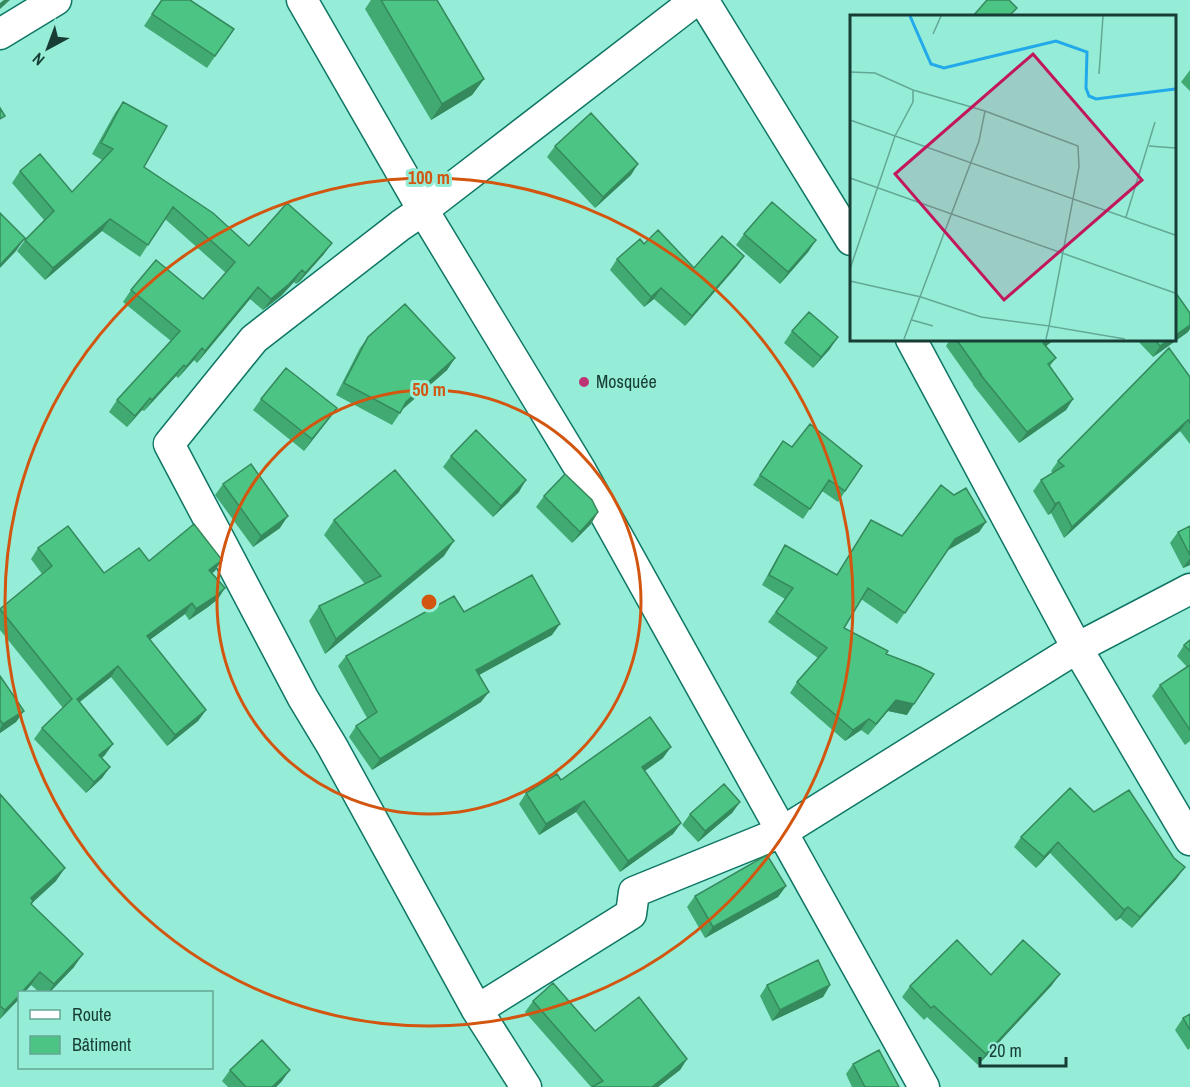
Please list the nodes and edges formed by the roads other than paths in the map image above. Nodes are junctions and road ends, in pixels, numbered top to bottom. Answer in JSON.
{"nodes":[{"id":1,"x":56,"y":0,"type":"edge"},
{"id":2,"x":303,"y":0,"type":"edge"},
{"id":3,"x":696,"y":0,"type":"edge"},
{"id":4,"x":703,"y":0,"type":"edge"},
{"id":5,"x":0,"y":34,"type":"edge"},
{"id":6,"x":423,"y":210,"type":"junction"},
{"id":7,"x":850,"y":238,"type":"edge"},
{"id":8,"x":912,"y":340,"type":"edge"},
{"id":9,"x":1190,"y":589,"type":"edge"},
{"id":10,"x":1077,"y":648,"type":"junction"},
{"id":11,"x":782,"y":832,"type":"junction"},
{"id":12,"x":1190,"y":840,"type":"edge"},
{"id":13,"x":477,"y":1010,"type":"junction"},
{"id":14,"x":526,"y":1087,"type":"edge"},
{"id":15,"x":924,"y":1087,"type":"edge"}],
"edges":[{"from":1,"to":5,"type":"street"},
{"from":2,"to":6,"type":"street"},
{"from":3,"to":6,"type":"street"},
{"from":4,"to":7,"type":"street"},
{"from":6,"to":11,"type":"street"},
{"from":6,"to":13,"type":"street"},
{"from":8,"to":10,"type":"street"},
{"from":9,"to":10,"type":"street"},
{"from":10,"to":11,"type":"street"},
{"from":10,"to":12,"type":"street"},
{"from":11,"to":13,"type":"street"},
{"from":11,"to":15,"type":"street"},
{"from":13,"to":14,"type":"street"}]}
